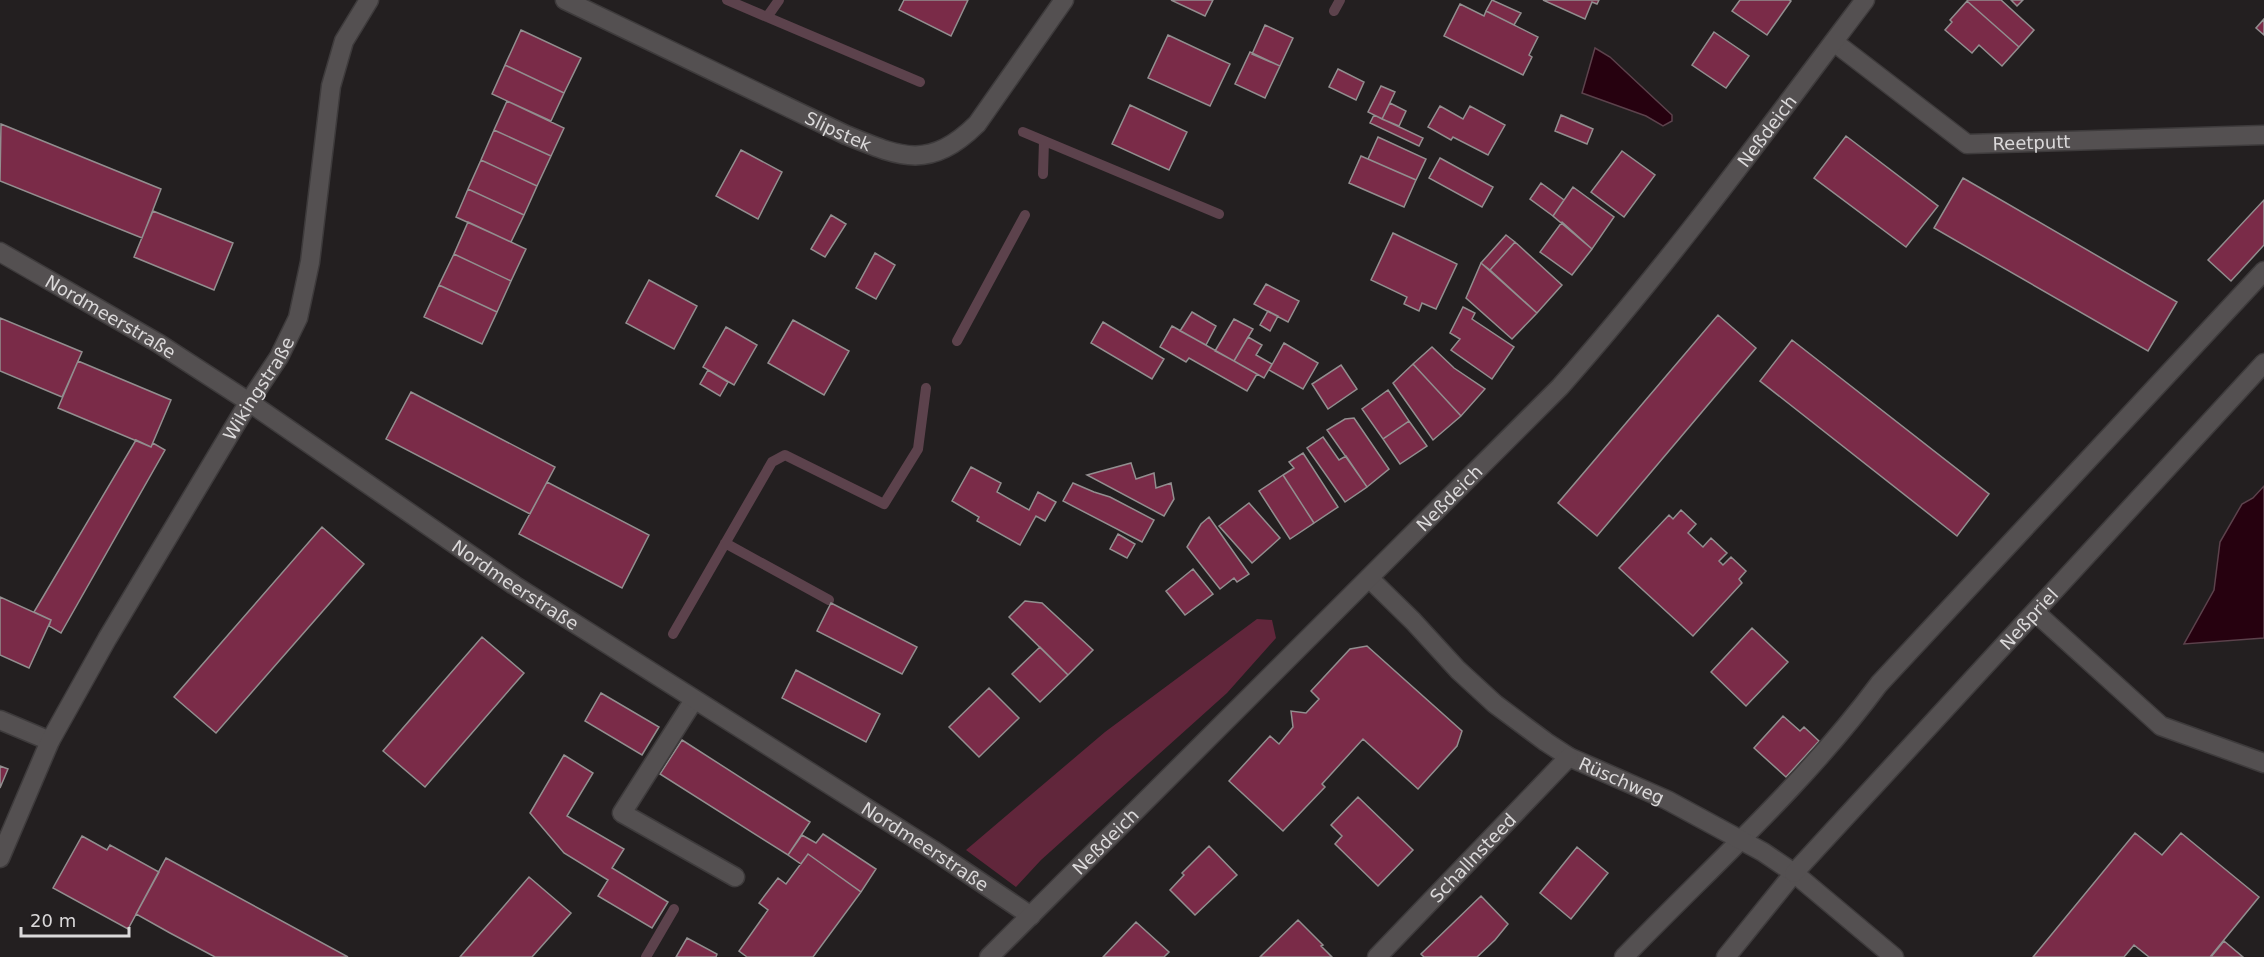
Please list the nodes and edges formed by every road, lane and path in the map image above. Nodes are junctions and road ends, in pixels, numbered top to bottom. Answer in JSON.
{"nodes":[{"id":1,"x":369,"y":0,"type":"edge"},
{"id":2,"x":565,"y":0,"type":"edge"},
{"id":3,"x":1064,"y":0,"type":"edge"},
{"id":4,"x":1865,"y":0,"type":"edge"},
{"id":5,"x":1834,"y":42,"type":"junction"},
{"id":6,"x":2264,"y":135,"type":"edge"},
{"id":7,"x":0,"y":252,"type":"edge"},
{"id":8,"x":2264,"y":271,"type":"edge"},
{"id":9,"x":2264,"y":363,"type":"edge"},
{"id":10,"x":249,"y":402,"type":"junction"},
{"id":11,"x":1369,"y":578,"type":"junction"},
{"id":12,"x":2035,"y":612,"type":"junction"},
{"id":13,"x":694,"y":700,"type":"junction"},
{"id":14,"x":0,"y":720,"type":"edge"},
{"id":15,"x":50,"y":741,"type":"junction"},
{"id":16,"x":1569,"y":757,"type":"junction"},
{"id":17,"x":2264,"y":762,"type":"edge"},
{"id":18,"x":1739,"y":840,"type":"junction"},
{"id":19,"x":1,"y":853,"type":"edge"},
{"id":20,"x":1794,"y":873,"type":"junction"},
{"id":21,"x":735,"y":877,"type":"dead end"},
{"id":22,"x":1031,"y":916,"type":"junction"},
{"id":23,"x":989,"y":957,"type":"edge"},
{"id":24,"x":1377,"y":957,"type":"edge"},
{"id":25,"x":1624,"y":957,"type":"edge"},
{"id":26,"x":1726,"y":957,"type":"edge"},
{"id":27,"x":1894,"y":957,"type":"edge"}],
"edges":[{"from":1,"to":10,"type":"street","name":"Wikingstraße"},
{"from":2,"to":3,"type":"street","name":"Slipstek"},
{"from":4,"to":5,"type":"street","name":"Neßdeich"},
{"from":5,"to":6,"type":"street","name":"Reetputt"},
{"from":5,"to":11,"type":"street","name":"Neßdeich"},
{"from":7,"to":10,"type":"street","name":"Nordmeerstraße"},
{"from":8,"to":18,"type":"street"},
{"from":9,"to":12,"type":"street","name":"Neßpriel"},
{"from":10,"to":13,"type":"street","name":"Nordmeerstraße"},
{"from":10,"to":15,"type":"street","name":"Wikingstraße"},
{"from":11,"to":16,"type":"street","name":"Rüschweg"},
{"from":11,"to":22,"type":"street","name":"Neßdeich"},
{"from":12,"to":17,"type":"street"},
{"from":12,"to":20,"type":"street","name":"Neßpriel"},
{"from":13,"to":21,"type":"street"},
{"from":13,"to":22,"type":"street","name":"Nordmeerstraße"},
{"from":14,"to":15,"type":"street"},
{"from":15,"to":19,"type":"street","name":"Wikingstraße"},
{"from":16,"to":18,"type":"street","name":"Rüschweg"},
{"from":16,"to":24,"type":"street","name":"Schallnsteed"},
{"from":18,"to":20,"type":"street","name":"Rüschweg"},
{"from":18,"to":25,"type":"street"},
{"from":20,"to":26,"type":"street","name":"Neßpriel"},
{"from":20,"to":27,"type":"street","name":"Rüschweg"},
{"from":22,"to":23,"type":"street","name":"Neßdeich"}]}
